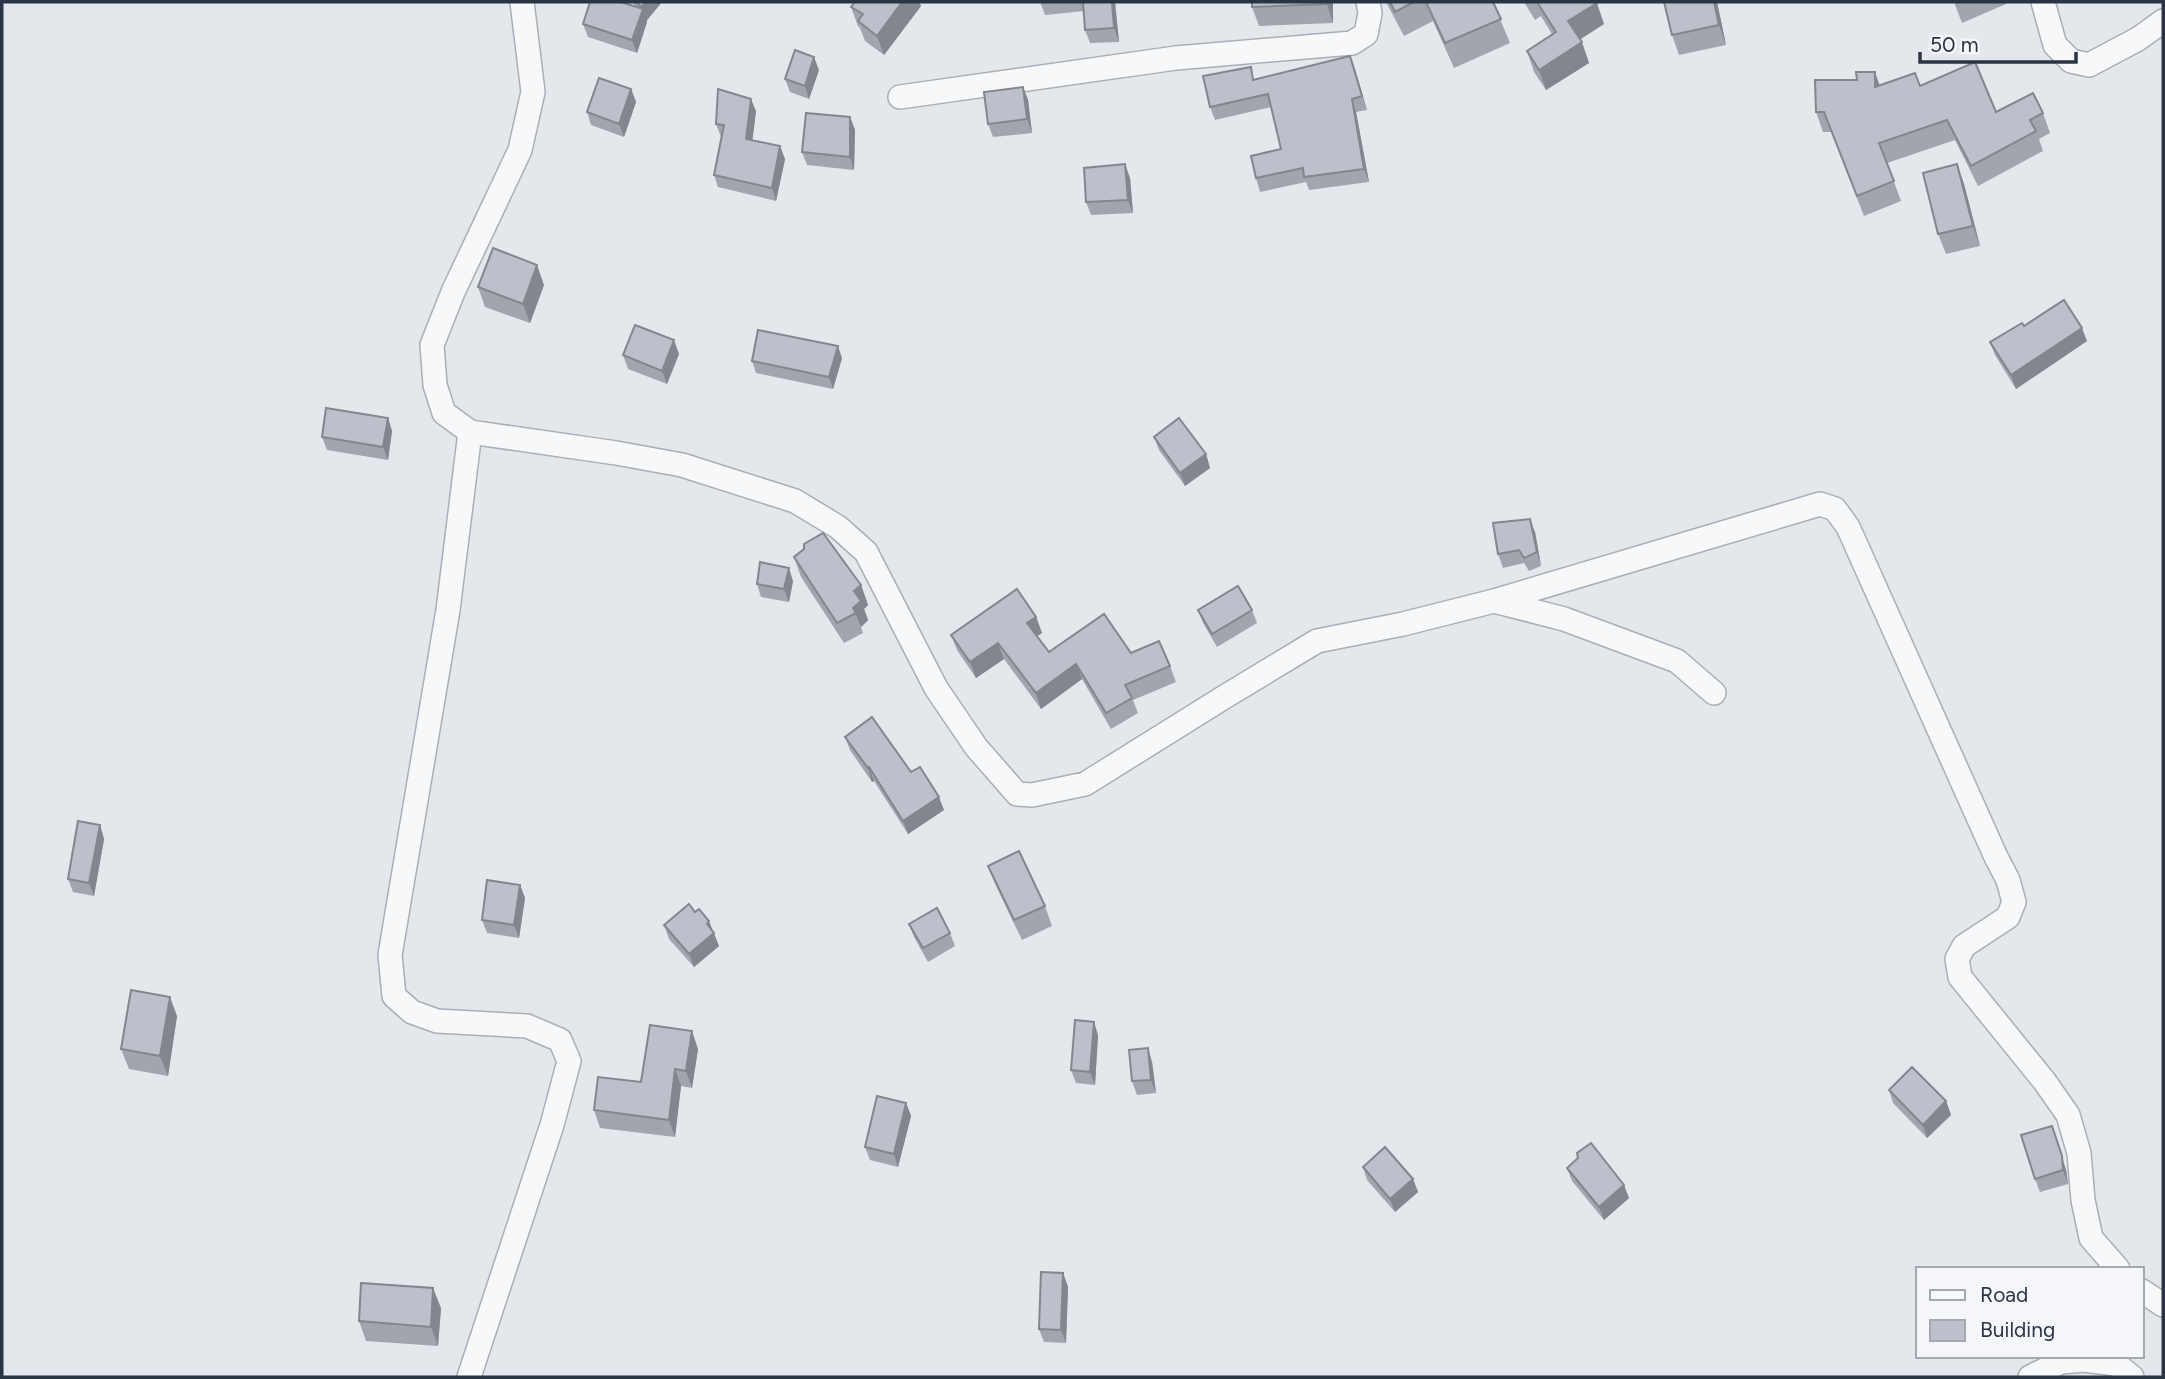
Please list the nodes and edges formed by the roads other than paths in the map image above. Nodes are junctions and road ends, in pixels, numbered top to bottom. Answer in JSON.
{"nodes":[{"id":1,"x":522,"y":2,"type":"edge"},
{"id":2,"x":1368,"y":2,"type":"edge"},
{"id":3,"x":2043,"y":2,"type":"edge"},
{"id":4,"x":2163,"y":22,"type":"edge"},
{"id":5,"x":900,"y":97,"type":"dead end"},
{"id":6,"x":470,"y":432,"type":"junction"},
{"id":7,"x":1494,"y":601,"type":"junction"},
{"id":8,"x":1714,"y":693,"type":"dead end"},
{"id":9,"x":2116,"y":1267,"type":"edge"},
{"id":10,"x":2144,"y":1292,"type":"edge"},
{"id":11,"x":2163,"y":1305,"type":"edge"},
{"id":12,"x":469,"y":1377,"type":"edge"},
{"id":13,"x":2030,"y":1377,"type":"edge"},
{"id":14,"x":2132,"y":1377,"type":"edge"}],
"edges":[{"from":1,"to":6,"type":"street"},
{"from":2,"to":5,"type":"street"},
{"from":3,"to":4,"type":"street"},
{"from":6,"to":7,"type":"street"},
{"from":6,"to":12,"type":"street"},
{"from":7,"to":8,"type":"street"},
{"from":7,"to":9,"type":"street"},
{"from":10,"to":11,"type":"street"},
{"from":13,"to":14,"type":"street"}]}
